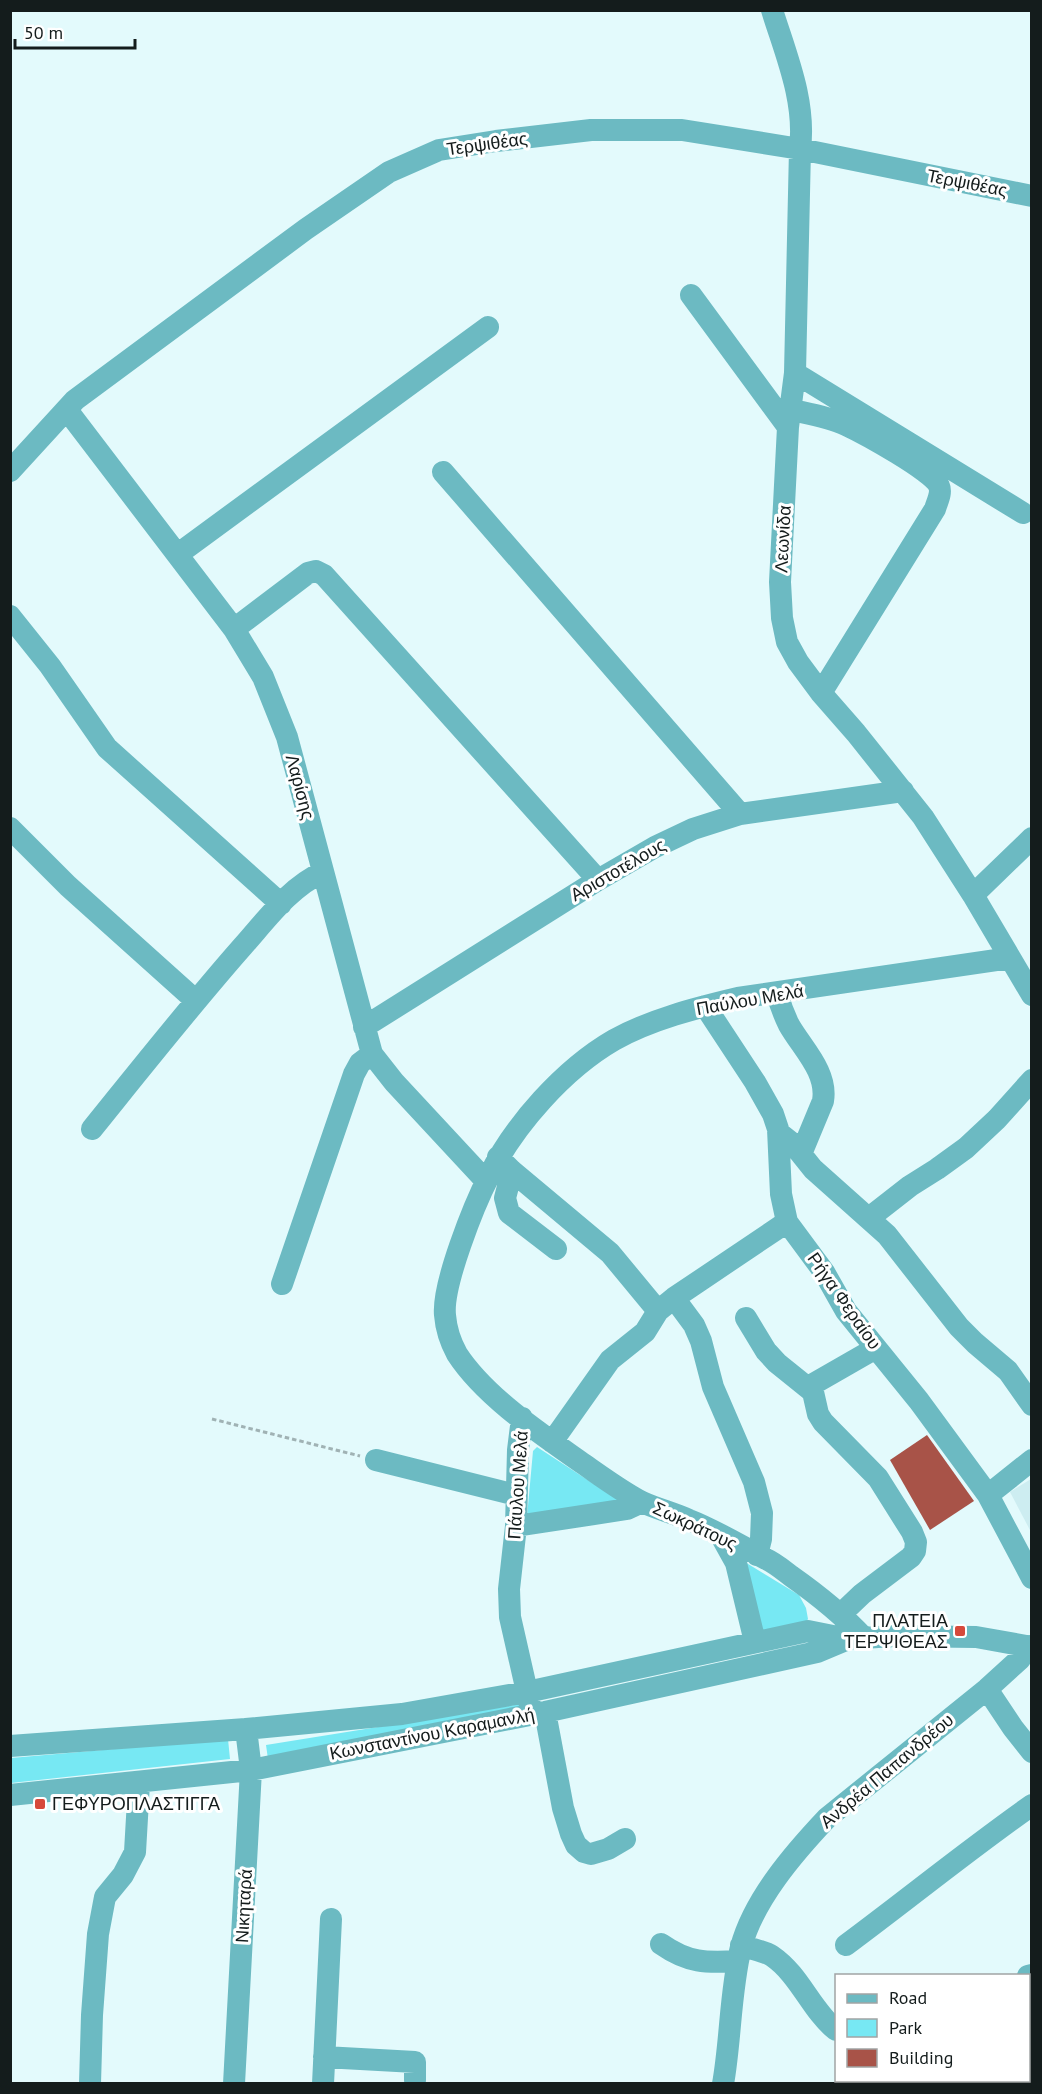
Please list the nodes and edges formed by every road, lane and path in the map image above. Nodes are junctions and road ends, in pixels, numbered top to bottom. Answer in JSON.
{"nodes":[{"id":1,"x":772,"y":10,"type":"edge"},
{"id":2,"x":800,"y":149,"type":"junction"},
{"id":3,"x":1032,"y":196,"type":"edge"},
{"id":4,"x":691,"y":295,"type":"dead end"},
{"id":5,"x":488,"y":327,"type":"dead end"},
{"id":6,"x":795,"y":373,"type":"junction"},
{"id":7,"x":67,"y":410,"type":"junction"},
{"id":8,"x":790,"y":418,"type":"junction"},
{"id":9,"x":10,"y":471,"type":"edge"},
{"id":10,"x":443,"y":472,"type":"dead end"},
{"id":11,"x":1023,"y":513,"type":"dead end"},
{"id":12,"x":178,"y":554,"type":"junction"},
{"id":13,"x":10,"y":616,"type":"edge"},
{"id":14,"x":234,"y":629,"type":"junction"},
{"id":15,"x":821,"y":693,"type":"junction"},
{"id":16,"x":903,"y":791,"type":"junction"},
{"id":17,"x":740,"y":814,"type":"junction"},
{"id":18,"x":10,"y":828,"type":"edge"},
{"id":19,"x":1032,"y":838,"type":"edge"},
{"id":20,"x":323,"y":872,"type":"junction"},
{"id":21,"x":598,"y":880,"type":"junction"},
{"id":22,"x":973,"y":895,"type":"junction"},
{"id":23,"x":281,"y":904,"type":"junction"},
{"id":24,"x":1010,"y":958,"type":"junction"},
{"id":25,"x":777,"y":993,"type":"junction"},
{"id":26,"x":1032,"y":995,"type":"edge"},
{"id":27,"x":195,"y":1000,"type":"junction"},
{"id":28,"x":705,"y":1006,"type":"junction"},
{"id":29,"x":363,"y":1027,"type":"junction"},
{"id":30,"x":372,"y":1054,"type":"junction"},
{"id":31,"x":1032,"y":1080,"type":"edge"},
{"id":32,"x":92,"y":1129,"type":"dead end"},
{"id":33,"x":779,"y":1133,"type":"junction"},
{"id":34,"x":801,"y":1154,"type":"junction"},
{"id":35,"x":505,"y":1164,"type":"junction"},
{"id":36,"x":486,"y":1181,"type":"junction"},
{"id":37,"x":869,"y":1218,"type":"junction"},
{"id":38,"x":788,"y":1222,"type":"junction"},
{"id":39,"x":556,"y":1249,"type":"dead end"},
{"id":40,"x":282,"y":1284,"type":"dead end"},
{"id":41,"x":666,"y":1305,"type":"junction"},
{"id":42,"x":746,"y":1318,"type":"dead end"},
{"id":43,"x":876,"y":1348,"type":"junction"},
{"id":44,"x":808,"y":1387,"type":"junction"},
{"id":45,"x":1032,"y":1405,"type":"edge"},
{"id":46,"x":522,"y":1418,"type":"junction"},
{"id":47,"x":212,"y":1419,"type":"dead end"},
{"id":48,"x":552,"y":1442,"type":"junction"},
{"id":49,"x":376,"y":1460,"type":"joint"},
{"id":50,"x":1032,"y":1460,"type":"edge"},
{"id":51,"x":516,"y":1495,"type":"junction"},
{"id":52,"x":988,"y":1495,"type":"junction"},
{"id":53,"x":642,"y":1502,"type":"junction"},
{"id":54,"x":516,"y":1526,"type":"junction"},
{"id":55,"x":721,"y":1536,"type":"junction"},
{"id":56,"x":757,"y":1555,"type":"junction"},
{"id":57,"x":1032,"y":1578,"type":"edge"},
{"id":58,"x":842,"y":1614,"type":"junction"},
{"id":59,"x":856,"y":1638,"type":"junction"},
{"id":60,"x":755,"y":1642,"type":"junction"},
{"id":61,"x":1030,"y":1647,"type":"edge"},
{"id":62,"x":987,"y":1689,"type":"junction"},
{"id":63,"x":535,"y":1706,"type":"junction"},
{"id":64,"x":246,"y":1729,"type":"junction"},
{"id":65,"x":10,"y":1746,"type":"edge"},
{"id":66,"x":1032,"y":1752,"type":"edge"},
{"id":67,"x":251,"y":1770,"type":"junction"},
{"id":68,"x":139,"y":1783,"type":"junction"},
{"id":69,"x":10,"y":1795,"type":"edge"},
{"id":70,"x":1032,"y":1805,"type":"edge"},
{"id":71,"x":624,"y":1839,"type":"dead end"},
{"id":72,"x":331,"y":1919,"type":"dead end"},
{"id":73,"x":661,"y":1944,"type":"dead end"},
{"id":74,"x":846,"y":1945,"type":"dead end"},
{"id":75,"x":740,"y":1953,"type":"junction"},
{"id":76,"x":835,"y":2028,"type":"edge"},
{"id":77,"x":324,"y":2057,"type":"junction"},
{"id":78,"x":415,"y":2080,"type":"dead end"},
{"id":79,"x":90,"y":2084,"type":"edge"},
{"id":80,"x":234,"y":2084,"type":"edge"},
{"id":81,"x":323,"y":2084,"type":"edge"},
{"id":82,"x":723,"y":2084,"type":"edge"}],
"edges":[{"from":1,"to":2,"type":"street","name":"Λεωνίδα"},
{"from":2,"to":3,"type":"street","name":"Τερψιθέας"},
{"from":2,"to":6,"type":"street","name":"Λεωνίδα"},
{"from":2,"to":7,"type":"street","name":"Τερψιθέας"},
{"from":4,"to":8,"type":"street"},
{"from":5,"to":12,"type":"street"},
{"from":6,"to":8,"type":"street","name":"Λεωνίδα"},
{"from":6,"to":11,"type":"street"},
{"from":7,"to":9,"type":"street","name":"Τερψιθέας"},
{"from":7,"to":12,"type":"street","name":"Λαρίσης"},
{"from":8,"to":15,"type":"street","name":"Λεωνίδα"},
{"from":8,"to":15,"type":"street"},
{"from":10,"to":17,"type":"street"},
{"from":12,"to":14,"type":"street","name":"Λαρίσης"},
{"from":13,"to":23,"type":"street"},
{"from":14,"to":20,"type":"street","name":"Λαρίσης"},
{"from":14,"to":21,"type":"street"},
{"from":15,"to":16,"type":"street","name":"Λεωνίδα"},
{"from":16,"to":17,"type":"street","name":"Αριστοτέλους"},
{"from":16,"to":22,"type":"street","name":"Λεωνίδα"},
{"from":17,"to":21,"type":"street","name":"Αριστοτέλους"},
{"from":18,"to":27,"type":"street"},
{"from":19,"to":22,"type":"street"},
{"from":20,"to":23,"type":"street"},
{"from":20,"to":29,"type":"street","name":"Λαρίσης"},
{"from":21,"to":29,"type":"street","name":"Αριστοτέλους"},
{"from":22,"to":24,"type":"street","name":"Λεωνίδα"},
{"from":23,"to":27,"type":"street"},
{"from":24,"to":25,"type":"street","name":"Παύλου Μελά"},
{"from":24,"to":26,"type":"street","name":"Λεωνίδα"},
{"from":25,"to":28,"type":"street","name":"Παύλου Μελά"},
{"from":25,"to":34,"type":"street"},
{"from":27,"to":32,"type":"street"},
{"from":28,"to":33,"type":"street","name":"Ρήγα Φεραίου"},
{"from":28,"to":35,"type":"street","name":"Παύλου Μελά"},
{"from":29,"to":30,"type":"street","name":"Λαρίσης"},
{"from":30,"to":36,"type":"street","name":"Λαρίσης"},
{"from":30,"to":40,"type":"street"},
{"from":31,"to":37,"type":"street"},
{"from":33,"to":34,"type":"street"},
{"from":33,"to":38,"type":"street","name":"Ρήγα Φεραίου"},
{"from":34,"to":37,"type":"street"},
{"from":35,"to":36,"type":"street","name":"Παύλου Μελά"},
{"from":35,"to":39,"type":"street"},
{"from":35,"to":41,"type":"street"},
{"from":36,"to":46,"type":"street","name":"Πάυλου Μελά"},
{"from":37,"to":45,"type":"street"},
{"from":38,"to":41,"type":"street"},
{"from":38,"to":43,"type":"street","name":"Ρήγα Φεραίου"},
{"from":41,"to":48,"type":"street"},
{"from":41,"to":56,"type":"street"},
{"from":42,"to":44,"type":"street"},
{"from":43,"to":44,"type":"street"},
{"from":43,"to":52,"type":"street","name":"Ρήγα Φεραίου"},
{"from":44,"to":58,"type":"street"},
{"from":46,"to":48,"type":"street","name":"Σωκράτους"},
{"from":46,"to":51,"type":"street","name":"Πάυλου Μελά"},
{"from":47,"to":49,"type":"path"},
{"from":48,"to":53,"type":"street","name":"Σωκράτους"},
{"from":49,"to":51,"type":"street"},
{"from":50,"to":52,"type":"street"},
{"from":51,"to":54,"type":"street","name":"Πάυλου Μελά"},
{"from":52,"to":57,"type":"street","name":"Ρήγα Φεραίου"},
{"from":53,"to":54,"type":"street"},
{"from":53,"to":55,"type":"street","name":"Σωκράτους"},
{"from":54,"to":63,"type":"street","name":"Πάυλου Μελά"},
{"from":55,"to":56,"type":"street","name":"Σωκράτους"},
{"from":55,"to":60,"type":"street"},
{"from":56,"to":58,"type":"street","name":"Σωκράτους"},
{"from":58,"to":59,"type":"street","name":"Σωκράτους"},
{"from":59,"to":60,"type":"street","name":"Κωνσταντίνου Καραμανλή"},
{"from":59,"to":61,"type":"street","name":"Κωνσταντίνου Καραμανλή"},
{"from":59,"to":63,"type":"street","name":"Κωνσταντίνου Καραμανλή"},
{"from":60,"to":63,"type":"street","name":"Κωνσταντίνου Καραμανλή"},
{"from":61,"to":62,"type":"street","name":"Ανδρέα Παπανδρέου"},
{"from":62,"to":66,"type":"street"},
{"from":62,"to":75,"type":"street","name":"Ανδρέα Παπανδρέου"},
{"from":63,"to":64,"type":"street","name":"Κωνσταντίνου Καραμανλή"},
{"from":63,"to":67,"type":"street","name":"Κωνσταντίνου Καραμανλή"},
{"from":63,"to":71,"type":"street","name":"Πάυλου Μελά"},
{"from":64,"to":65,"type":"street","name":"Κωνσταντίνου Καραμανλή"},
{"from":64,"to":67,"type":"street","name":"Νικηταρά"},
{"from":67,"to":68,"type":"street","name":"Κωνσταντίνου Καραμανλή"},
{"from":67,"to":80,"type":"street","name":"Νικηταρά"},
{"from":68,"to":69,"type":"street","name":"Κωνσταντίνου Καραμανλή"},
{"from":68,"to":79,"type":"street"},
{"from":70,"to":74,"type":"street"},
{"from":72,"to":77,"type":"street"},
{"from":73,"to":75,"type":"street"},
{"from":75,"to":76,"type":"street"},
{"from":75,"to":82,"type":"street","name":"Ανδρέα Παπανδρέου"},
{"from":77,"to":78,"type":"street"},
{"from":77,"to":81,"type":"street"}]}
